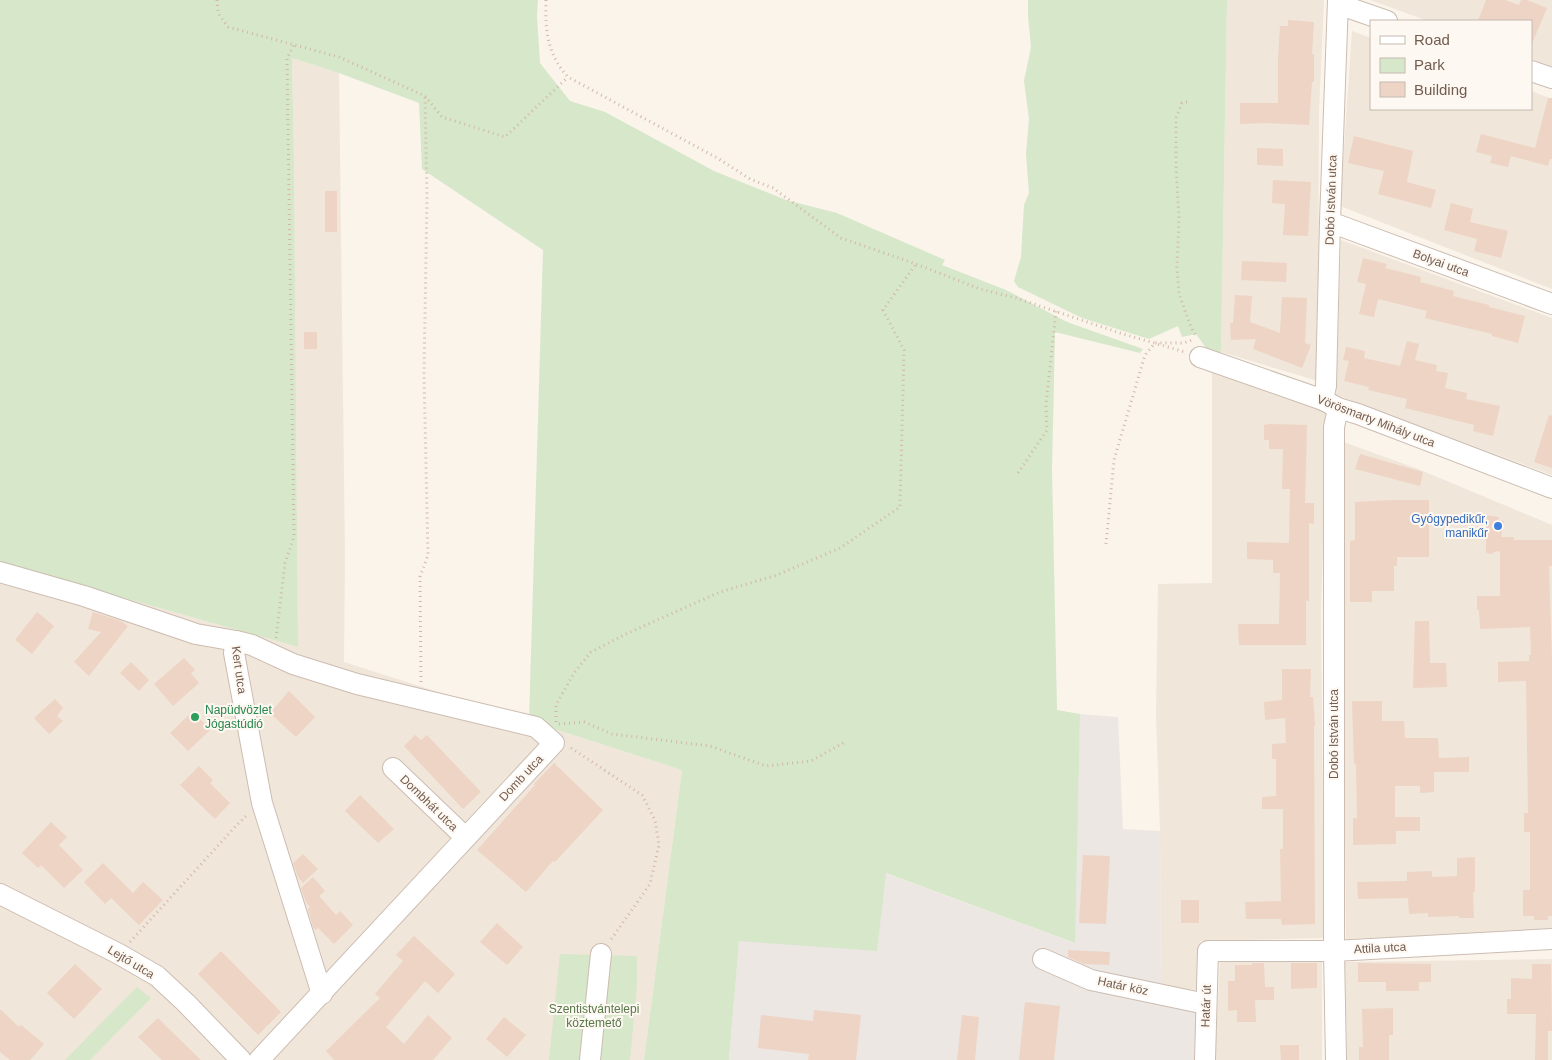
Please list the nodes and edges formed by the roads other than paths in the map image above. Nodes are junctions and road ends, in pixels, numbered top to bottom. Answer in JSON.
{"nodes":[{"id":1,"x":1338,"y":2,"type":"edge"},
{"id":2,"x":1385,"y":20,"type":"edge"},
{"id":3,"x":1532,"y":71,"type":"edge"},
{"id":4,"x":1552,"y":78,"type":"edge"},
{"id":5,"x":1330,"y":222,"type":"junction"},
{"id":6,"x":1552,"y":304,"type":"edge"},
{"id":7,"x":1202,"y":351,"type":"road end"},
{"id":8,"x":1330,"y":404,"type":"junction"},
{"id":9,"x":1552,"y":488,"type":"edge"},
{"id":10,"x":0,"y":572,"type":"edge"},
{"id":11,"x":236,"y":641,"type":"junction"},
{"id":12,"x":393,"y":768,"type":"dead end"},
{"id":13,"x":465,"y":837,"type":"junction"},
{"id":14,"x":0,"y":894,"type":"edge"},
{"id":15,"x":1552,"y":939,"type":"edge"},
{"id":16,"x":1208,"y":951,"type":"joint"},
{"id":17,"x":1334,"y":951,"type":"junction"},
{"id":18,"x":601,"y":954,"type":"road end"},
{"id":19,"x":1043,"y":960,"type":"dead end"},
{"id":20,"x":322,"y":994,"type":"junction"},
{"id":21,"x":1206,"y":1004,"type":"junction"},
{"id":22,"x":240,"y":1060,"type":"edge"},
{"id":23,"x":259,"y":1060,"type":"edge"},
{"id":24,"x":590,"y":1060,"type":"edge"},
{"id":25,"x":1205,"y":1060,"type":"edge"},
{"id":26,"x":1336,"y":1060,"type":"edge"}],
"edges":[{"from":1,"to":2,"type":"street"},
{"from":1,"to":5,"type":"street","name":"Dobó István utca"},
{"from":3,"to":4,"type":"street"},
{"from":5,"to":6,"type":"street","name":"Bolyai utca"},
{"from":5,"to":8,"type":"street","name":"Dobó István utca"},
{"from":7,"to":8,"type":"street","name":"Vörösmarty Mihály utca"},
{"from":8,"to":9,"type":"street","name":"Vörösmarty Mihály utca"},
{"from":8,"to":17,"type":"street","name":"Dobó István utca"},
{"from":10,"to":11,"type":"street","name":"Kert utca"},
{"from":11,"to":13,"type":"street","name":"Domb utca"},
{"from":11,"to":20,"type":"street","name":"Kert utca"},
{"from":12,"to":13,"type":"street","name":"Dombhát utca"},
{"from":13,"to":20,"type":"street","name":"Domb utca"},
{"from":14,"to":22,"type":"street","name":"Lejtő utca"},
{"from":15,"to":17,"type":"street","name":"Attila utca"},
{"from":16,"to":17,"type":"street","name":"Attila utca"},
{"from":16,"to":21,"type":"street","name":"Határ út"},
{"from":17,"to":26,"type":"street","name":"Dobó István utca"},
{"from":18,"to":24,"type":"street"},
{"from":19,"to":21,"type":"street","name":"Határ köz"},
{"from":20,"to":23,"type":"street","name":"Domb utca"},
{"from":21,"to":25,"type":"street","name":"Határ út"}]}
